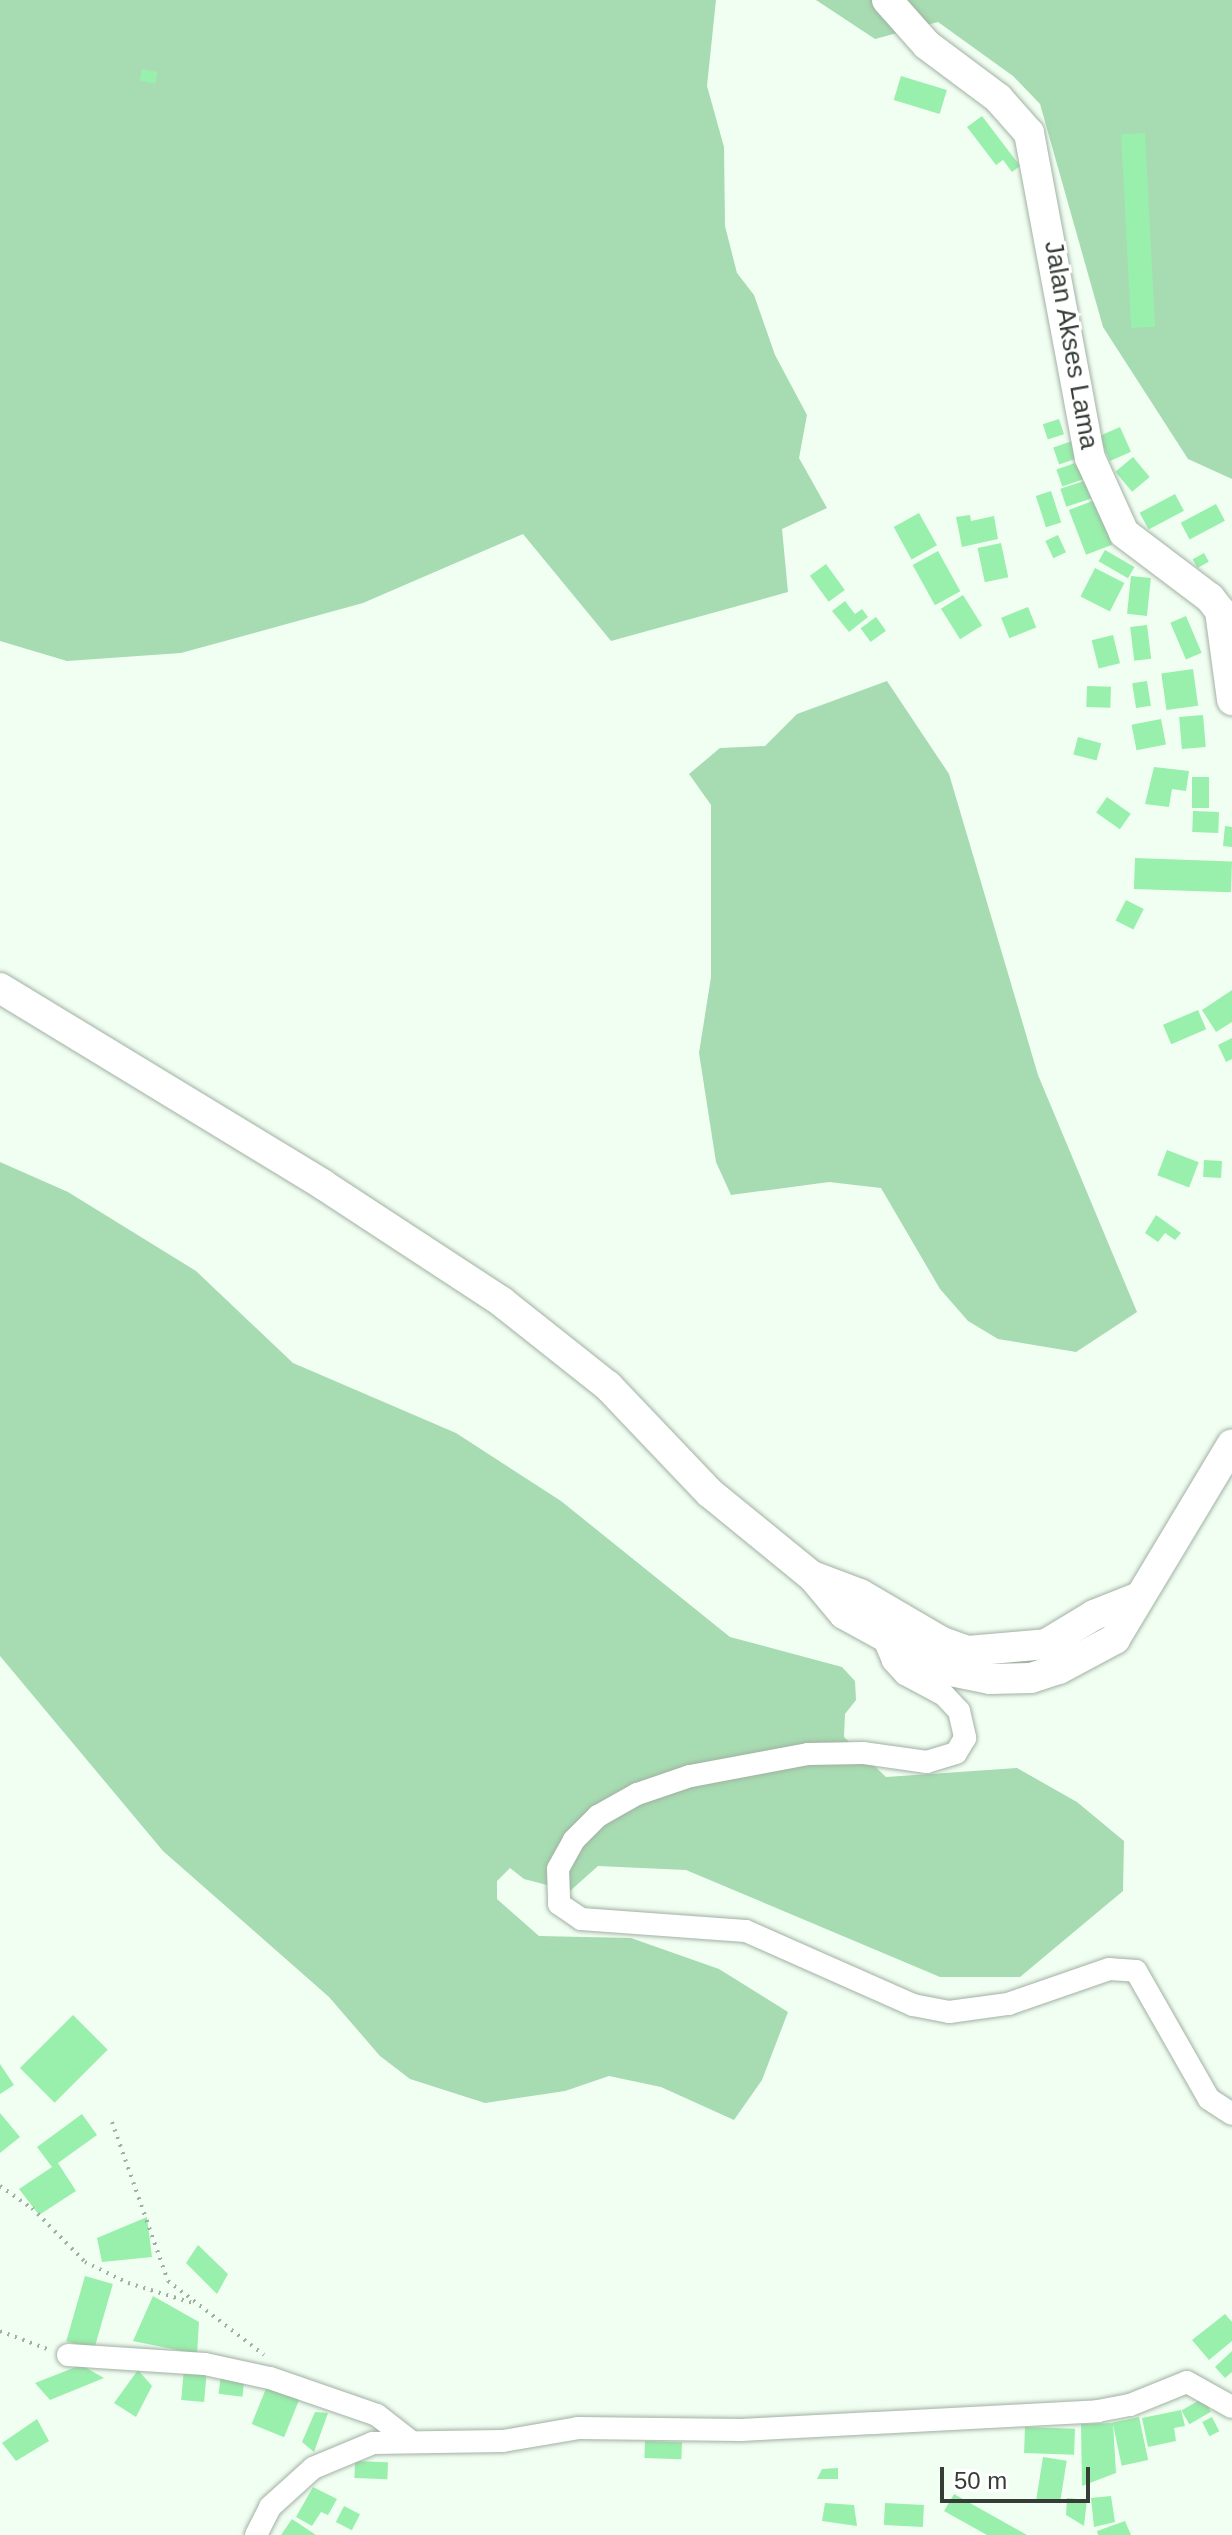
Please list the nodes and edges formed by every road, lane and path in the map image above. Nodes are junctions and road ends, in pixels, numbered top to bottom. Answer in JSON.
{"nodes":[{"id":1,"x":887,"y":0,"type":"edge"},
{"id":2,"x":1232,"y":700,"type":"edge"},
{"id":3,"x":0,"y":988,"type":"edge"},
{"id":4,"x":1232,"y":1444,"type":"edge"},
{"id":5,"x":813,"y":1577,"type":"junction"},
{"id":6,"x":1144,"y":1584,"type":"junction"},
{"id":7,"x":883,"y":1637,"type":"junction"},
{"id":8,"x":1232,"y":2114,"type":"edge"},
{"id":9,"x":112,"y":2122,"type":"dead end"},
{"id":10,"x":0,"y":2186,"type":"edge"},
{"id":11,"x":202,"y":2306,"type":"junction"},
{"id":12,"x":0,"y":2331,"type":"edge"},
{"id":13,"x":68,"y":2355,"type":"joint"},
{"id":14,"x":275,"y":2363,"type":"dead end"},
{"id":15,"x":1232,"y":2407,"type":"edge"},
{"id":16,"x":408,"y":2439,"type":"junction"},
{"id":17,"x":256,"y":2535,"type":"edge"}],
"edges":[{"from":1,"to":2,"type":"main road","name":"Jalan Akses Lama"},
{"from":3,"to":5,"type":"main road"},
{"from":4,"to":6,"type":"main road"},
{"from":5,"to":6,"type":"main road"},
{"from":5,"to":7,"type":"main road"},
{"from":6,"to":7,"type":"main road"},
{"from":7,"to":8,"type":"street"},
{"from":9,"to":11,"type":"path"},
{"from":10,"to":11,"type":"path"},
{"from":11,"to":14,"type":"path"},
{"from":12,"to":13,"type":"path"},
{"from":13,"to":16,"type":"street"},
{"from":15,"to":16,"type":"street"},
{"from":16,"to":17,"type":"street"}]}
